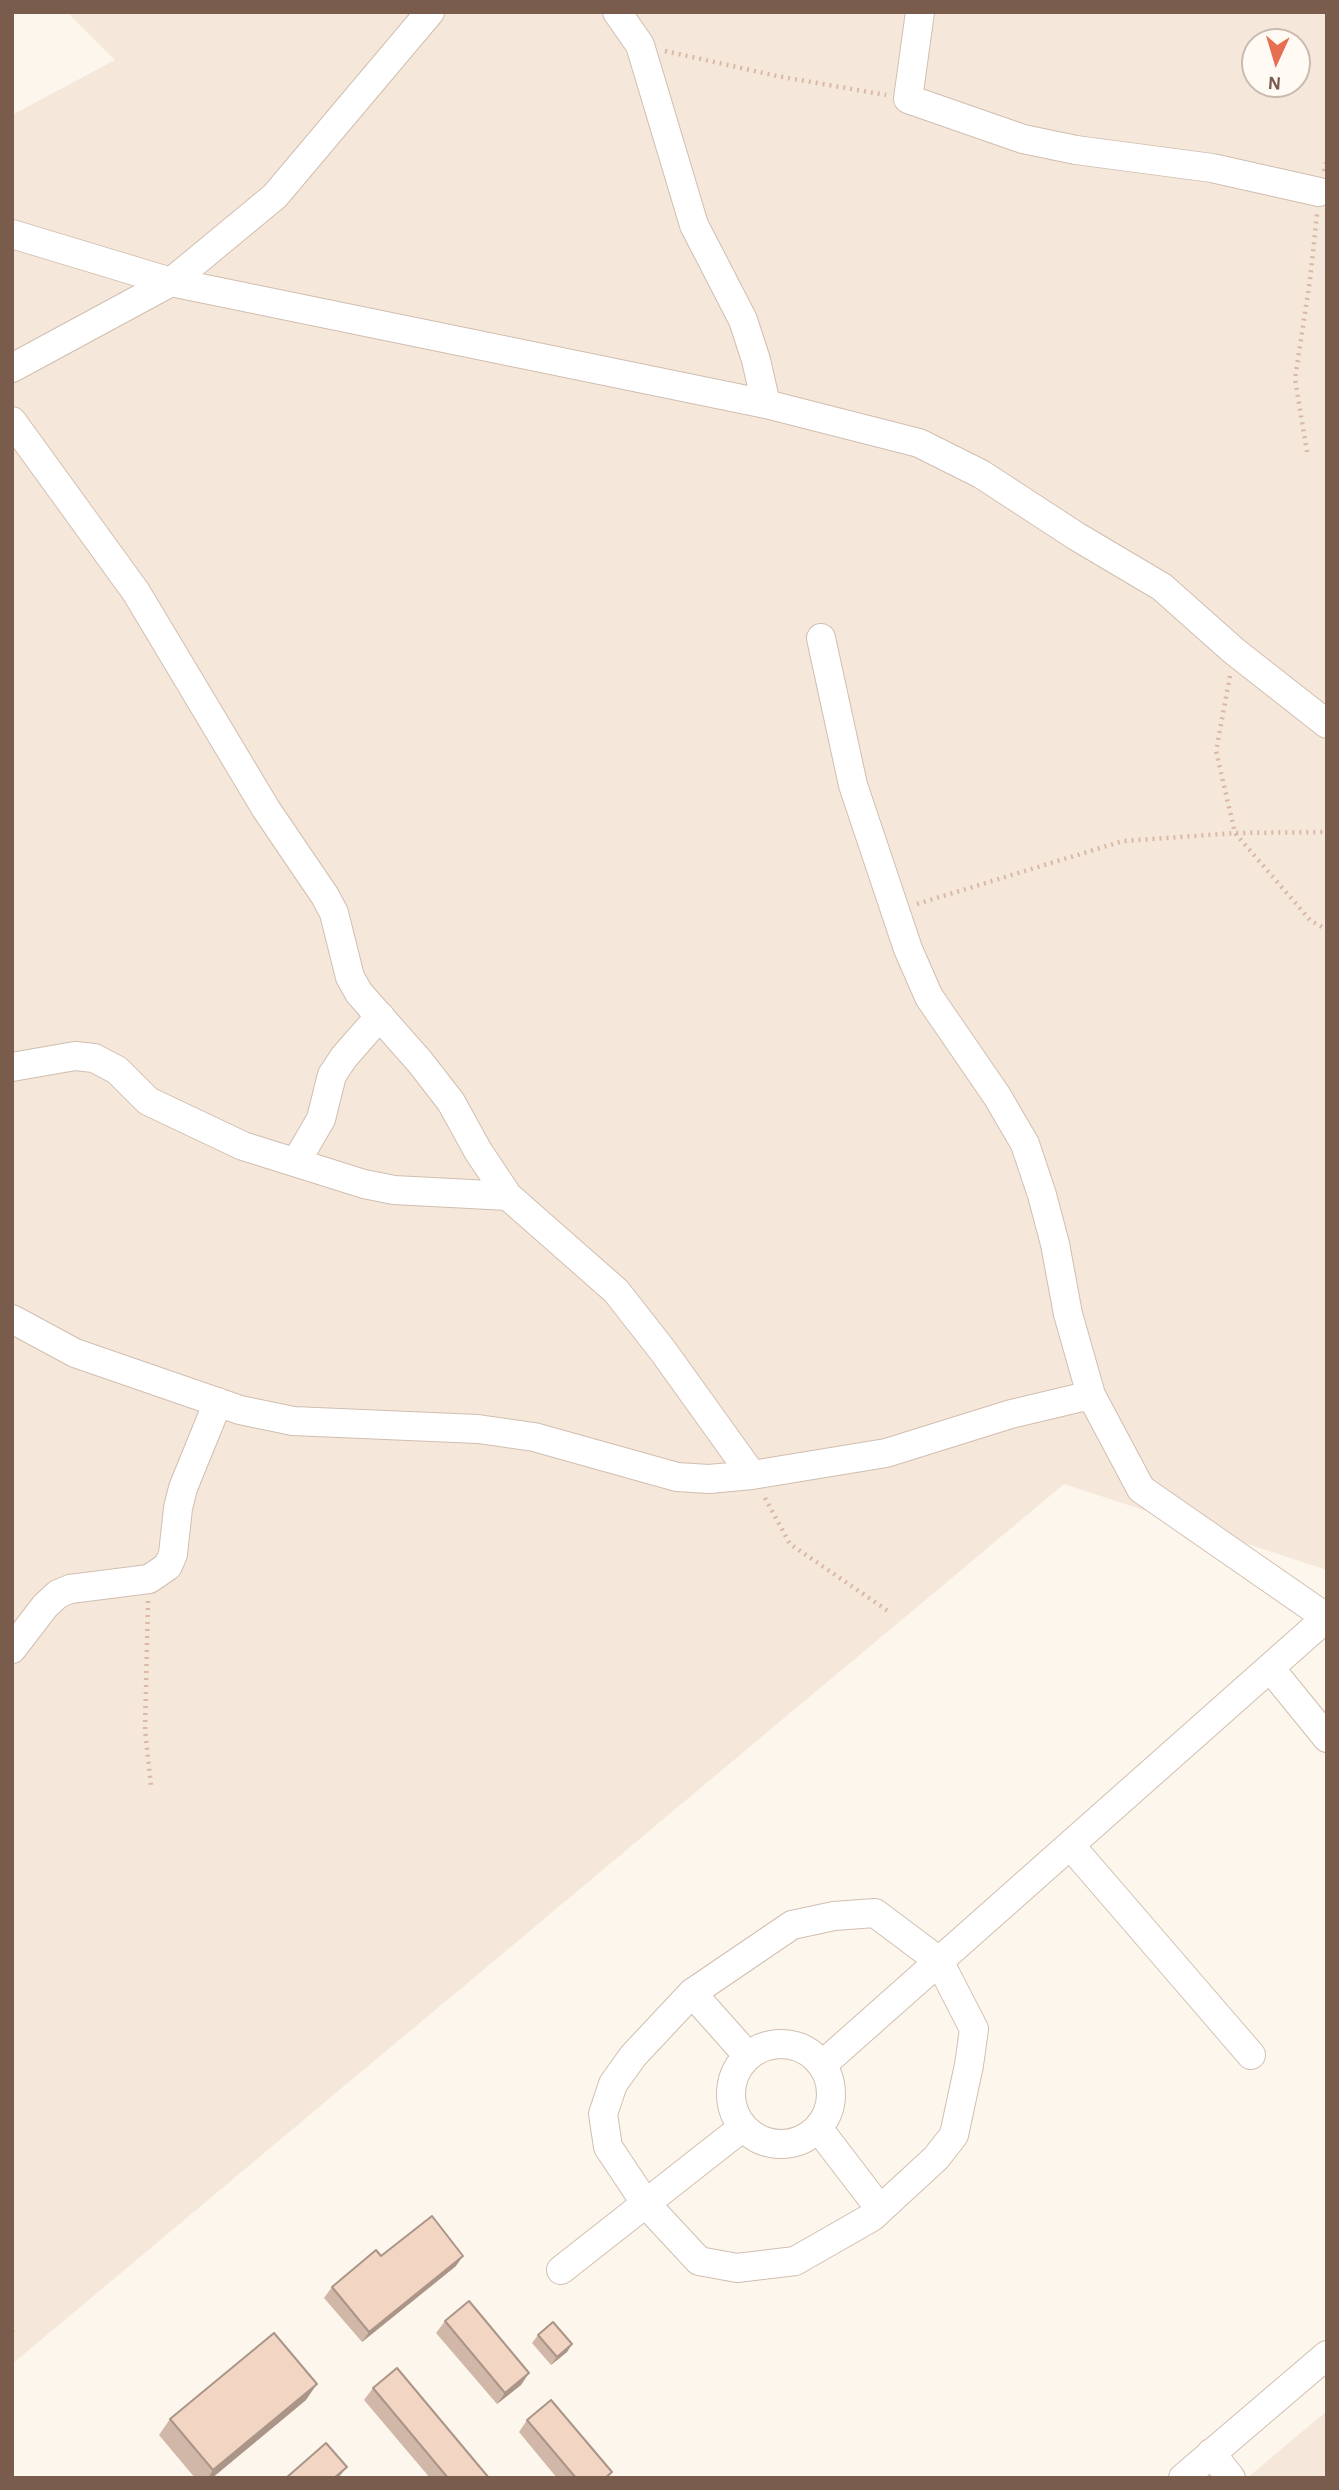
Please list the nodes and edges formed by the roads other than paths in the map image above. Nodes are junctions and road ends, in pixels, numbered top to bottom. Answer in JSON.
{"nodes":[{"id":1,"x":430,"y":12,"type":"edge"},
{"id":2,"x":617,"y":12,"type":"edge"},
{"id":3,"x":920,"y":12,"type":"edge"},
{"id":4,"x":1319,"y":192,"type":"road end"},
{"id":5,"x":12,"y":234,"type":"edge"},
{"id":6,"x":171,"y":282,"type":"junction"},
{"id":7,"x":12,"y":368,"type":"edge"},
{"id":8,"x":766,"y":404,"type":"junction"},
{"id":9,"x":12,"y":421,"type":"edge"},
{"id":10,"x":821,"y":638,"type":"dead end"},
{"id":11,"x":1327,"y":724,"type":"edge"},
{"id":12,"x":380,"y":1016,"type":"junction"},
{"id":13,"x":12,"y":1067,"type":"edge"},
{"id":14,"x":296,"y":1162,"type":"junction"},
{"id":15,"x":508,"y":1196,"type":"junction"},
{"id":16,"x":12,"y":1319,"type":"edge"},
{"id":17,"x":1091,"y":1395,"type":"junction"},
{"id":18,"x":218,"y":1402,"type":"junction"},
{"id":19,"x":752,"y":1475,"type":"junction"},
{"id":20,"x":1326,"y":1618,"type":"edge"},
{"id":21,"x":12,"y":1649,"type":"edge"},
{"id":22,"x":1270,"y":1668,"type":"junction"},
{"id":23,"x":1327,"y":1738,"type":"edge"},
{"id":24,"x":1070,"y":1845,"type":"junction"},
{"id":25,"x":939,"y":1961,"type":"junction"},
{"id":26,"x":692,"y":1993,"type":"junction"},
{"id":27,"x":1251,"y":2055,"type":"dead end"},
{"id":28,"x":748,"y":2056,"type":"junction"},
{"id":29,"x":822,"y":2065,"type":"junction"},
{"id":30,"x":743,"y":2127,"type":"junction"},
{"id":31,"x":818,"y":2128,"type":"junction"},
{"id":32,"x":646,"y":2204,"type":"junction"},
{"id":33,"x":880,"y":2209,"type":"junction"},
{"id":34,"x":561,"y":2270,"type":"dead end"},
{"id":35,"x":1327,"y":2355,"type":"edge"},
{"id":36,"x":1211,"y":2453,"type":"junction"},
{"id":37,"x":1183,"y":2478,"type":"edge"},
{"id":38,"x":1231,"y":2478,"type":"edge"}],
"edges":[{"from":1,"to":6,"type":"street"},
{"from":2,"to":8,"type":"street"},
{"from":3,"to":4,"type":"street"},
{"from":5,"to":6,"type":"street"},
{"from":6,"to":7,"type":"street"},
{"from":6,"to":8,"type":"street"},
{"from":8,"to":11,"type":"street"},
{"from":9,"to":12,"type":"street"},
{"from":10,"to":17,"type":"street"},
{"from":12,"to":14,"type":"street"},
{"from":12,"to":15,"type":"street"},
{"from":13,"to":14,"type":"street"},
{"from":14,"to":15,"type":"street"},
{"from":15,"to":19,"type":"street"},
{"from":16,"to":18,"type":"street"},
{"from":17,"to":19,"type":"street"},
{"from":17,"to":20,"type":"street"},
{"from":18,"to":19,"type":"street"},
{"from":18,"to":21,"type":"street"},
{"from":20,"to":22,"type":"street"},
{"from":22,"to":23,"type":"street"},
{"from":22,"to":24,"type":"street"},
{"from":24,"to":25,"type":"street"},
{"from":24,"to":27,"type":"street"},
{"from":25,"to":26,"type":"street"},
{"from":25,"to":29,"type":"street"},
{"from":25,"to":33,"type":"street"},
{"from":26,"to":28,"type":"street"},
{"from":26,"to":32,"type":"street"},
{"from":28,"to":29,"type":"street"},
{"from":28,"to":30,"type":"street"},
{"from":29,"to":31,"type":"street"},
{"from":30,"to":31,"type":"street"},
{"from":30,"to":32,"type":"street"},
{"from":31,"to":33,"type":"street"},
{"from":32,"to":33,"type":"street"},
{"from":32,"to":34,"type":"street"},
{"from":35,"to":36,"type":"street"},
{"from":36,"to":37,"type":"street"},
{"from":36,"to":38,"type":"street"}]}
